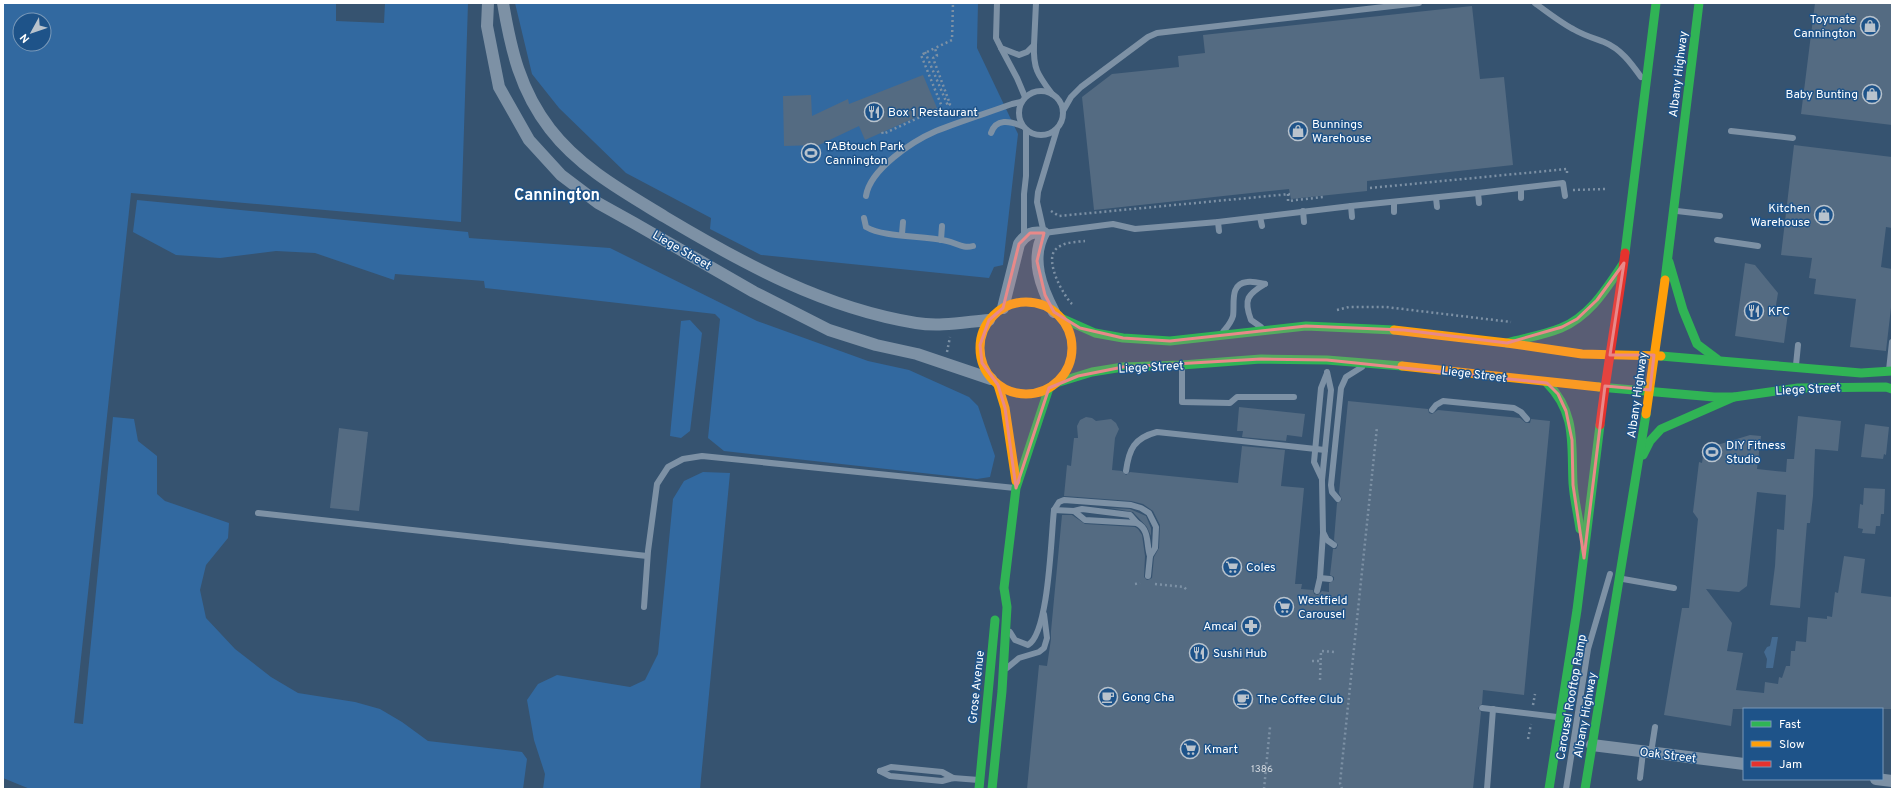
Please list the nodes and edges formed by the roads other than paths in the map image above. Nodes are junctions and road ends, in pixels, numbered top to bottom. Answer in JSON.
{"nodes":[{"id":1,"x":488,"y":3,"type":"edge"},
{"id":2,"x":503,"y":3,"type":"edge"},
{"id":3,"x":997,"y":3,"type":"edge"},
{"id":4,"x":1036,"y":3,"type":"edge"},
{"id":5,"x":1419,"y":3,"type":"edge"},
{"id":6,"x":1535,"y":3,"type":"edge"},
{"id":7,"x":1656,"y":3,"type":"edge"},
{"id":8,"x":1699,"y":3,"type":"edge"},
{"id":9,"x":1034,"y":45,"type":"junction"},
{"id":10,"x":1001,"y":48,"type":"junction"},
{"id":11,"x":1646,"y":83,"type":"junction"},
{"id":12,"x":1052,"y":94,"type":"junction"},
{"id":13,"x":1023,"y":100,"type":"junction"},
{"id":14,"x":1063,"y":111,"type":"junction"},
{"id":15,"x":946,"y":128,"type":"junction"},
{"id":16,"x":1024,"y":128,"type":"junction"},
{"id":17,"x":1057,"y":129,"type":"junction"},
{"id":18,"x":1731,"y":131,"type":"dead end"},
{"id":19,"x":991,"y":133,"type":"dead end"},
{"id":20,"x":949,"y":134,"type":"dead end"},
{"id":21,"x":1794,"y":138,"type":"dead end"},
{"id":22,"x":1521,"y":188,"type":"junction"},
{"id":23,"x":1478,"y":193,"type":"junction"},
{"id":24,"x":866,"y":196,"type":"dead end"},
{"id":25,"x":1565,"y":196,"type":"dead end"},
{"id":26,"x":1436,"y":198,"type":"junction"},
{"id":27,"x":1521,"y":198,"type":"dead end"},
{"id":28,"x":1394,"y":202,"type":"junction"},
{"id":29,"x":1479,"y":203,"type":"dead end"},
{"id":30,"x":1351,"y":206,"type":"junction"},
{"id":31,"x":1437,"y":207,"type":"dead end"},
{"id":32,"x":1303,"y":211,"type":"junction"},
{"id":33,"x":1674,"y":211,"type":"junction"},
{"id":34,"x":1394,"y":212,"type":"dead end"},
{"id":35,"x":1720,"y":216,"type":"dead end"},
{"id":36,"x":1260,"y":217,"type":"junction"},
{"id":37,"x":1352,"y":217,"type":"dead end"},
{"id":38,"x":864,"y":218,"type":"dead end"},
{"id":39,"x":903,"y":222,"type":"dead end"},
{"id":40,"x":1218,"y":222,"type":"junction"},
{"id":41,"x":1304,"y":222,"type":"dead end"},
{"id":42,"x":942,"y":226,"type":"dead end"},
{"id":43,"x":1262,"y":226,"type":"dead end"},
{"id":44,"x":1219,"y":231,"type":"dead end"},
{"id":45,"x":1044,"y":233,"type":"junction"},
{"id":46,"x":902,"y":234,"type":"junction"},
{"id":47,"x":1024,"y":237,"type":"junction"},
{"id":48,"x":941,"y":240,"type":"junction"},
{"id":49,"x":1716,"y":240,"type":"dead end"},
{"id":50,"x":973,"y":246,"type":"dead end"},
{"id":51,"x":1758,"y":246,"type":"dead end"},
{"id":52,"x":1667,"y":257,"type":"junction"},
{"id":53,"x":1624,"y":263,"type":"junction"},
{"id":54,"x":1002,"y":308,"type":"junction"},
{"id":55,"x":1057,"y":315,"type":"junction"},
{"id":56,"x":989,"y":320,"type":"junction"},
{"id":57,"x":1268,"y":330,"type":"junction"},
{"id":58,"x":1219,"y":336,"type":"junction"},
{"id":59,"x":1892,"y":342,"type":"edge"},
{"id":60,"x":1506,"y":343,"type":"junction"},
{"id":61,"x":1798,"y":345,"type":"dead end"},
{"id":62,"x":1610,"y":355,"type":"junction"},
{"id":63,"x":1654,"y":355,"type":"junction"},
{"id":64,"x":1717,"y":359,"type":"junction"},
{"id":65,"x":1328,"y":360,"type":"junction"},
{"id":66,"x":1373,"y":363,"type":"junction"},
{"id":67,"x":1182,"y":365,"type":"junction"},
{"id":68,"x":1795,"y":367,"type":"junction"},
{"id":69,"x":1890,"y":370,"type":"edge"},
{"id":70,"x":1327,"y":372,"type":"junction"},
{"id":71,"x":995,"y":382,"type":"junction"},
{"id":72,"x":1547,"y":383,"type":"junction"},
{"id":73,"x":1053,"y":386,"type":"junction"},
{"id":74,"x":1605,"y":386,"type":"junction"},
{"id":75,"x":1892,"y":389,"type":"edge"},
{"id":76,"x":1650,"y":390,"type":"junction"},
{"id":77,"x":1294,"y":397,"type":"dead end"},
{"id":78,"x":1734,"y":397,"type":"junction"},
{"id":79,"x":1432,"y":410,"type":"dead end"},
{"id":80,"x":1527,"y":419,"type":"dead end"},
{"id":81,"x":1316,"y":448,"type":"junction"},
{"id":82,"x":1325,"y":450,"type":"junction"},
{"id":83,"x":1639,"y":462,"type":"junction"},
{"id":84,"x":1126,"y":471,"type":"dead end"},
{"id":85,"x":1322,"y":480,"type":"junction"},
{"id":86,"x":1016,"y":488,"type":"junction"},
{"id":87,"x":1338,"y":499,"type":"dead end"},
{"id":88,"x":1054,"y":510,"type":"junction"},
{"id":89,"x":1074,"y":511,"type":"junction"},
{"id":90,"x":258,"y":513,"type":"dead end"},
{"id":91,"x":1137,"y":523,"type":"junction"},
{"id":92,"x":1322,"y":532,"type":"junction"},
{"id":93,"x":1626,"y":543,"type":"junction"},
{"id":94,"x":1334,"y":545,"type":"dead end"},
{"id":95,"x":648,"y":556,"type":"junction"},
{"id":96,"x":1150,"y":556,"type":"junction"},
{"id":97,"x":1584,"y":558,"type":"junction"},
{"id":98,"x":1615,"y":562,"type":"dead end"},
{"id":99,"x":1611,"y":568,"type":"dead end"},
{"id":100,"x":1148,"y":576,"type":"dead end"},
{"id":101,"x":1320,"y":578,"type":"junction"},
{"id":102,"x":1330,"y":579,"type":"dead end"},
{"id":103,"x":1620,"y":579,"type":"junction"},
{"id":104,"x":1004,"y":588,"type":"junction"},
{"id":105,"x":1674,"y":588,"type":"dead end"},
{"id":106,"x":1317,"y":591,"type":"dead end"},
{"id":107,"x":644,"y":607,"type":"dead end"},
{"id":108,"x":1044,"y":613,"type":"junction"},
{"id":109,"x":1006,"y":623,"type":"junction"},
{"id":110,"x":1003,"y":672,"type":"junction"},
{"id":111,"x":1482,"y":708,"type":"dead end"},
{"id":112,"x":1493,"y":709,"type":"junction"},
{"id":113,"x":1560,"y":717,"type":"junction"},
{"id":114,"x":1655,"y":727,"type":"dead end"},
{"id":115,"x":1592,"y":745,"type":"junction"},
{"id":116,"x":1647,"y":752,"type":"junction"},
{"id":117,"x":1743,"y":764,"type":"edge"},
{"id":118,"x":953,"y":778,"type":"junction"},
{"id":119,"x":1640,"y":778,"type":"dead end"},
{"id":120,"x":979,"y":784,"type":"edge"},
{"id":121,"x":992,"y":785,"type":"edge"},
{"id":122,"x":1487,"y":789,"type":"edge"},
{"id":123,"x":1549,"y":789,"type":"edge"},
{"id":124,"x":1566,"y":789,"type":"edge"},
{"id":125,"x":1585,"y":789,"type":"edge"}],
"edges":[{"from":1,"to":71,"type":"street","name":"Liege Street"},
{"from":2,"to":56,"type":"street","name":"Liege Street"},
{"from":3,"to":10,"type":"lane"},
{"from":4,"to":9,"type":"lane"},
{"from":5,"to":14,"type":"lane"},
{"from":6,"to":11,"type":"lane"},
{"from":7,"to":11,"type":"main road","name":"Albany Highway"},
{"from":8,"to":33,"type":"main road","name":"Albany Highway"},
{"from":9,"to":10,"type":"lane"},
{"from":9,"to":12,"type":"lane"},
{"from":10,"to":13,"type":"lane"},
{"from":11,"to":53,"type":"main road","name":"Albany Highway"},
{"from":12,"to":13,"type":"lane"},
{"from":12,"to":14,"type":"lane"},
{"from":13,"to":15,"type":"lane"},
{"from":13,"to":16,"type":"lane"},
{"from":14,"to":17,"type":"lane"},
{"from":15,"to":20,"type":"lane"},
{"from":15,"to":24,"type":"lane"},
{"from":16,"to":17,"type":"lane"},
{"from":16,"to":19,"type":"lane"},
{"from":16,"to":47,"type":"lane"},
{"from":17,"to":45,"type":"lane"},
{"from":18,"to":21,"type":"lane"},
{"from":22,"to":23,"type":"lane"},
{"from":22,"to":25,"type":"lane"},
{"from":22,"to":27,"type":"lane"},
{"from":23,"to":26,"type":"lane"},
{"from":23,"to":29,"type":"lane"},
{"from":26,"to":28,"type":"lane"},
{"from":26,"to":31,"type":"lane"},
{"from":28,"to":30,"type":"lane"},
{"from":28,"to":34,"type":"lane"},
{"from":30,"to":32,"type":"lane"},
{"from":30,"to":37,"type":"lane"},
{"from":32,"to":36,"type":"lane"},
{"from":32,"to":41,"type":"lane"},
{"from":33,"to":35,"type":"lane"},
{"from":33,"to":52,"type":"main road","name":"Albany Highway"},
{"from":36,"to":40,"type":"lane"},
{"from":36,"to":43,"type":"lane"},
{"from":38,"to":46,"type":"lane"},
{"from":39,"to":46,"type":"lane"},
{"from":40,"to":44,"type":"lane"},
{"from":40,"to":45,"type":"lane"},
{"from":42,"to":48,"type":"lane"},
{"from":45,"to":47,"type":"street"},
{"from":45,"to":55,"type":"street"},
{"from":46,"to":48,"type":"lane"},
{"from":47,"to":54,"type":"street"},
{"from":48,"to":50,"type":"lane"},
{"from":49,"to":51,"type":"lane"},
{"from":52,"to":63,"type":"main road","name":"Albany Highway"},
{"from":52,"to":64,"type":"main road"},
{"from":53,"to":60,"type":"main road"},
{"from":53,"to":62,"type":"main road","name":"Albany Highway"},
{"from":54,"to":55,"type":"main road"},
{"from":54,"to":56,"type":"main road"},
{"from":55,"to":58,"type":"main road","name":"Liege Street"},
{"from":55,"to":73,"type":"main road"},
{"from":56,"to":71,"type":"main road"},
{"from":57,"to":58,"type":"main road","name":"Liege Street"},
{"from":57,"to":58,"type":"lane"},
{"from":57,"to":60,"type":"main road","name":"Liege Street"},
{"from":59,"to":69,"type":"lane"},
{"from":60,"to":62,"type":"main road","name":"Liege Street"},
{"from":61,"to":68,"type":"lane"},
{"from":62,"to":63,"type":"main road","name":"Liege Street"},
{"from":62,"to":74,"type":"main road","name":"Albany Highway"},
{"from":63,"to":64,"type":"main road","name":"Liege Street"},
{"from":63,"to":76,"type":"main road","name":"Albany Highway"},
{"from":64,"to":68,"type":"main road","name":"Liege Street"},
{"from":65,"to":66,"type":"main road","name":"Liege Street"},
{"from":65,"to":67,"type":"main road","name":"Liege Street"},
{"from":65,"to":70,"type":"lane"},
{"from":66,"to":72,"type":"main road","name":"Liege Street"},
{"from":66,"to":87,"type":"lane"},
{"from":67,"to":73,"type":"main road","name":"Liege Street"},
{"from":67,"to":77,"type":"lane"},
{"from":68,"to":69,"type":"main road","name":"Liege Street"},
{"from":70,"to":81,"type":"lane"},
{"from":70,"to":82,"type":"lane"},
{"from":71,"to":73,"type":"main road"},
{"from":71,"to":86,"type":"main road","name":"Grose Avenue"},
{"from":72,"to":74,"type":"main road","name":"Liege Street"},
{"from":72,"to":97,"type":"main road"},
{"from":73,"to":86,"type":"main road","name":"Grose Avenue"},
{"from":74,"to":76,"type":"main road","name":"Liege Street"},
{"from":74,"to":97,"type":"main road","name":"Albany Highway"},
{"from":75,"to":78,"type":"main road","name":"Liege Street"},
{"from":76,"to":78,"type":"main road","name":"Liege Street"},
{"from":76,"to":83,"type":"main road","name":"Albany Highway"},
{"from":78,"to":83,"type":"main road"},
{"from":79,"to":80,"type":"lane"},
{"from":81,"to":82,"type":"lane"},
{"from":81,"to":84,"type":"lane"},
{"from":81,"to":85,"type":"lane"},
{"from":82,"to":85,"type":"lane"},
{"from":83,"to":93,"type":"main road","name":"Albany Highway"},
{"from":85,"to":92,"type":"lane"},
{"from":86,"to":95,"type":"lane"},
{"from":86,"to":104,"type":"main road","name":"Grose Avenue"},
{"from":88,"to":89,"type":"lane"},
{"from":88,"to":96,"type":"lane"},
{"from":88,"to":108,"type":"lane"},
{"from":89,"to":91,"type":"lane"},
{"from":89,"to":91,"type":"lane"},
{"from":90,"to":95,"type":"lane"},
{"from":91,"to":96,"type":"lane"},
{"from":92,"to":94,"type":"lane"},
{"from":92,"to":101,"type":"lane"},
{"from":93,"to":98,"type":"lane"},
{"from":93,"to":103,"type":"main road","name":"Albany Highway"},
{"from":95,"to":107,"type":"lane"},
{"from":96,"to":100,"type":"lane"},
{"from":97,"to":113,"type":"main road","name":"Albany Highway"},
{"from":99,"to":124,"type":"lane","name":"Carousel Rooftop Ramp"},
{"from":101,"to":102,"type":"lane"},
{"from":101,"to":106,"type":"lane"},
{"from":103,"to":105,"type":"lane"},
{"from":103,"to":115,"type":"main road","name":"Albany Highway"},
{"from":104,"to":109,"type":"main road","name":"Grose Avenue"},
{"from":104,"to":120,"type":"main road","name":"Grose Avenue"},
{"from":108,"to":109,"type":"lane"},
{"from":108,"to":110,"type":"lane"},
{"from":109,"to":110,"type":"main road","name":"Grose Avenue"},
{"from":110,"to":121,"type":"main road","name":"Grose Avenue"},
{"from":111,"to":112,"type":"lane"},
{"from":112,"to":113,"type":"lane"},
{"from":112,"to":122,"type":"lane"},
{"from":113,"to":123,"type":"main road","name":"Albany Highway"},
{"from":114,"to":116,"type":"lane"},
{"from":115,"to":116,"type":"street","name":"Oak Street"},
{"from":115,"to":125,"type":"main road","name":"Albany Highway"},
{"from":116,"to":117,"type":"street","name":"Oak Street"},
{"from":116,"to":119,"type":"lane"},
{"from":118,"to":118,"type":"lane"},
{"from":118,"to":120,"type":"lane"},
{"from":120,"to":121,"type":"lane"}]}
